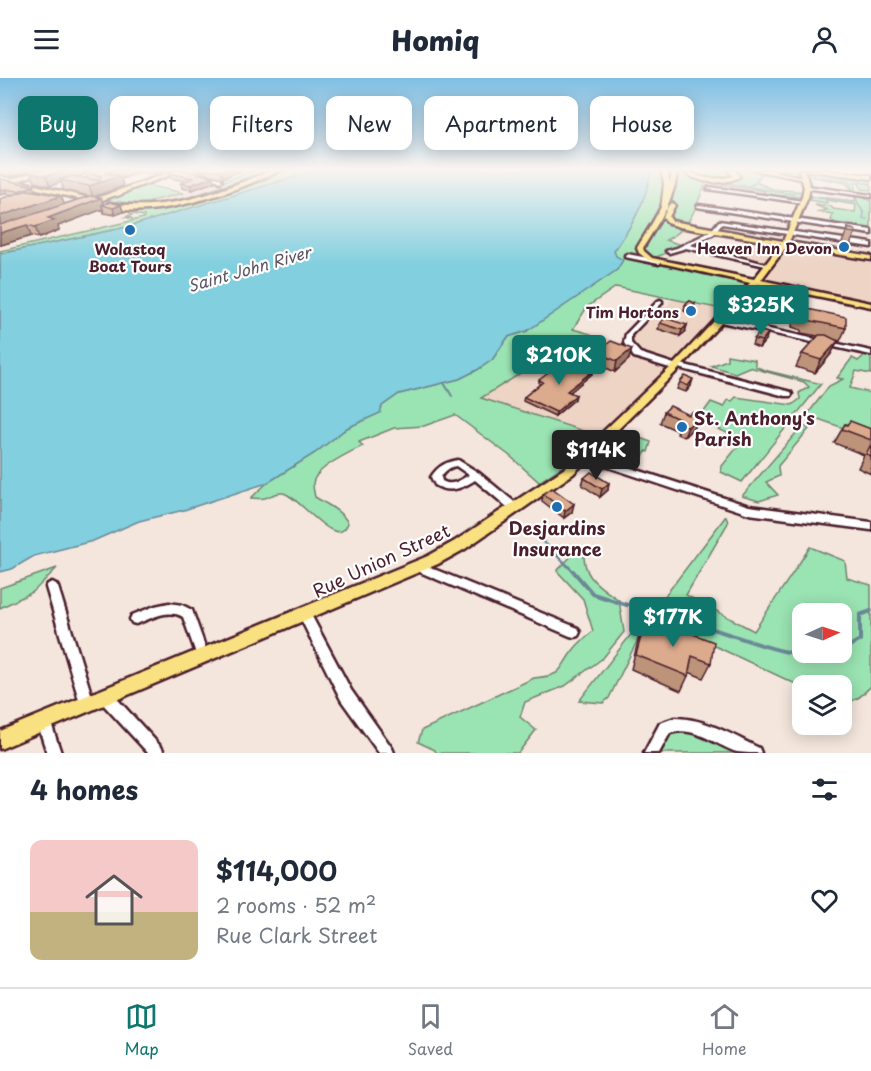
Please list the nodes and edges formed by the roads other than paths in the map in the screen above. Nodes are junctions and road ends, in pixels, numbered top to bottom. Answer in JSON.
{"nodes":[{"id":1,"x":97,"y":202,"type":"junction"},
{"id":2,"x":175,"y":202,"type":"edge"},
{"id":3,"x":183,"y":202,"type":"edge"},
{"id":4,"x":665,"y":202,"type":"edge"},
{"id":5,"x":667,"y":202,"type":"edge"},
{"id":6,"x":673,"y":202,"type":"edge"},
{"id":7,"x":799,"y":202,"type":"edge"},
{"id":8,"x":803,"y":202,"type":"joint"},
{"id":9,"x":80,"y":206,"type":"edge"},
{"id":10,"x":699,"y":206,"type":"dead end"},
{"id":11,"x":664,"y":209,"type":"junction"},
{"id":12,"x":795,"y":221,"type":"junction"},
{"id":13,"x":713,"y":232,"type":"junction"},
{"id":14,"x":790,"y":232,"type":"junction"},
{"id":15,"x":871,"y":232,"type":"edge"},
{"id":16,"x":784,"y":244,"type":"junction"},
{"id":17,"x":871,"y":245,"type":"edge"},
{"id":18,"x":686,"y":246,"type":"junction"},
{"id":19,"x":820,"y":250,"type":"junction"},
{"id":20,"x":669,"y":251,"type":"dead end"},
{"id":21,"x":779,"y":252,"type":"junction"},
{"id":22,"x":627,"y":256,"type":"dead end"},
{"id":23,"x":871,"y":258,"type":"edge"},
{"id":24,"x":660,"y":262,"type":"junction"},
{"id":25,"x":768,"y":266,"type":"junction"},
{"id":26,"x":762,"y":274,"type":"junction"},
{"id":27,"x":777,"y":286,"type":"junction"},
{"id":28,"x":749,"y":288,"type":"junction"},
{"id":29,"x":660,"y":302,"type":"dead end"},
{"id":30,"x":871,"y":305,"type":"edge"},
{"id":31,"x":718,"y":320,"type":"junction"},
{"id":32,"x":871,"y":353,"type":"edge"},
{"id":33,"x":676,"y":366,"type":"junction"},
{"id":34,"x":788,"y":394,"type":"dead end"},
{"id":35,"x":584,"y":456,"type":"junction"},
{"id":36,"x":476,"y":475,"type":"dead end"},
{"id":37,"x":515,"y":508,"type":"junction"},
{"id":38,"x":871,"y":526,"type":"edge"},
{"id":39,"x":419,"y":567,"type":"junction"},
{"id":40,"x":52,"y":587,"type":"dead end"},
{"id":41,"x":305,"y":615,"type":"junction"},
{"id":42,"x":136,"y":619,"type":"dead end"},
{"id":43,"x":574,"y":632,"type":"dead end"},
{"id":44,"x":202,"y":655,"type":"junction"},
{"id":45,"x":105,"y":696,"type":"junction"},
{"id":46,"x":87,"y":703,"type":"junction"},
{"id":47,"x":44,"y":722,"type":"junction"},
{"id":48,"x":0,"y":741,"type":"edge"},
{"id":49,"x":54,"y":753,"type":"edge"},
{"id":50,"x":157,"y":753,"type":"edge"},
{"id":51,"x":387,"y":753,"type":"edge"},
{"id":52,"x":651,"y":753,"type":"edge"},
{"id":53,"x":754,"y":753,"type":"edge"}],
"edges":[{"from":1,"to":2,"type":"main road"},
{"from":1,"to":3,"type":"main road"},
{"from":1,"to":9,"type":"main road"},
{"from":4,"to":11,"type":"highway"},
{"from":5,"to":11,"type":"main road"},
{"from":6,"to":13,"type":"main road"},
{"from":7,"to":8,"type":"street"},
{"from":8,"to":12,"type":"main road","name":"Rue Union Street"},
{"from":10,"to":12,"type":"street"},
{"from":11,"to":24,"type":"main road"},
{"from":12,"to":14,"type":"main road","name":"Rue Union Street"},
{"from":12,"to":15,"type":"street"},
{"from":13,"to":14,"type":"street"},
{"from":13,"to":16,"type":"main road"},
{"from":13,"to":18,"type":"street"},
{"from":14,"to":16,"type":"main road","name":"Rue Union Street"},
{"from":14,"to":17,"type":"street"},
{"from":16,"to":19,"type":"main road"},
{"from":16,"to":21,"type":"main road","name":"Rue Union Street"},
{"from":18,"to":20,"type":"street"},
{"from":18,"to":25,"type":"street"},
{"from":19,"to":21,"type":"main road"},
{"from":19,"to":23,"type":"main road"},
{"from":21,"to":25,"type":"main road","name":"Rue Union Street"},
{"from":22,"to":24,"type":"street"},
{"from":24,"to":28,"type":"main road"},
{"from":25,"to":26,"type":"main road","name":"Rue Union Street"},
{"from":26,"to":27,"type":"main road"},
{"from":26,"to":28,"type":"main road","name":"Rue Union Street"},
{"from":27,"to":28,"type":"main road"},
{"from":27,"to":28,"type":"main road"},
{"from":27,"to":30,"type":"main road"},
{"from":28,"to":31,"type":"main road","name":"Rue Union Street"},
{"from":29,"to":33,"type":"street"},
{"from":31,"to":32,"type":"street"},
{"from":31,"to":33,"type":"main road","name":"Rue Union Street"},
{"from":33,"to":34,"type":"street"},
{"from":33,"to":35,"type":"main road","name":"Rue Union Street"},
{"from":35,"to":37,"type":"main road","name":"Rue Union Street"},
{"from":35,"to":38,"type":"street"},
{"from":36,"to":37,"type":"street"},
{"from":37,"to":39,"type":"main road","name":"Rue Union Street"},
{"from":39,"to":41,"type":"main road","name":"Rue Union Street"},
{"from":39,"to":43,"type":"street"},
{"from":40,"to":46,"type":"street"},
{"from":41,"to":44,"type":"main road","name":"Rue Union Street"},
{"from":41,"to":51,"type":"street"},
{"from":42,"to":44,"type":"street"},
{"from":44,"to":45,"type":"main road","name":"Rue Union Street"},
{"from":45,"to":46,"type":"main road","name":"Rue Union Street"},
{"from":45,"to":50,"type":"street"},
{"from":46,"to":47,"type":"main road","name":"Rue Union Street"},
{"from":47,"to":48,"type":"main road","name":"Rue Union Street"},
{"from":47,"to":49,"type":"street"},
{"from":52,"to":53,"type":"street"}]}
